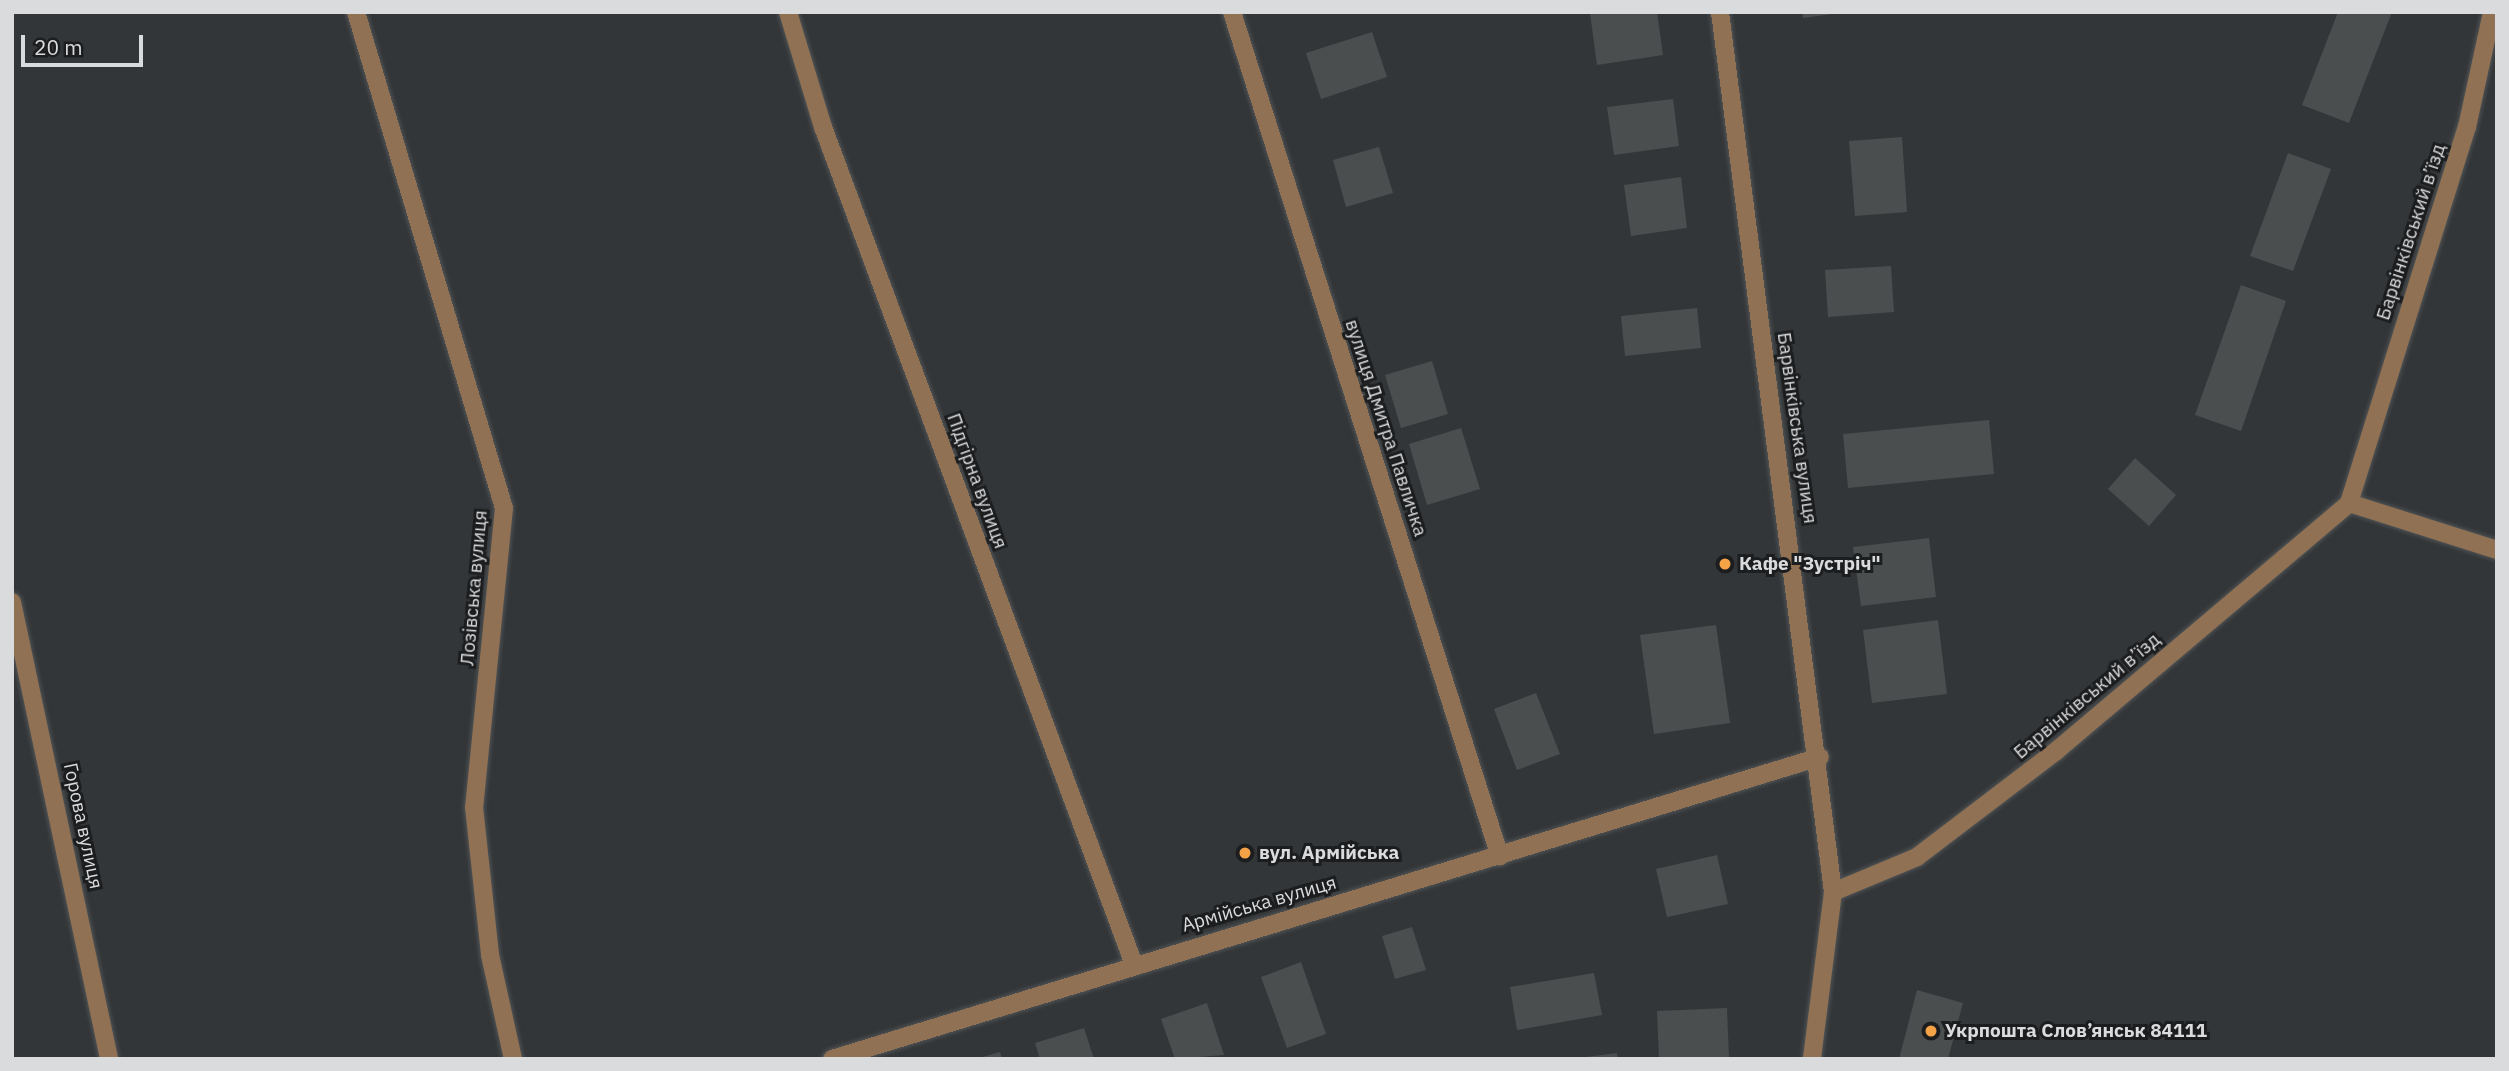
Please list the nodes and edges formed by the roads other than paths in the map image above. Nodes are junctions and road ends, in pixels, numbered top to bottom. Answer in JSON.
{"nodes":[{"id":1,"x":356,"y":12,"type":"edge"},
{"id":2,"x":788,"y":12,"type":"edge"},
{"id":3,"x":1232,"y":12,"type":"edge"},
{"id":4,"x":1720,"y":12,"type":"edge"},
{"id":5,"x":2492,"y":12,"type":"edge"},
{"id":6,"x":2348,"y":503,"type":"junction"},
{"id":7,"x":2497,"y":550,"type":"edge"},
{"id":8,"x":12,"y":602,"type":"edge"},
{"id":9,"x":1820,"y":757,"type":"junction"},
{"id":10,"x":1500,"y":857,"type":"junction"},
{"id":11,"x":1833,"y":892,"type":"junction"},
{"id":12,"x":1133,"y":962,"type":"junction"},
{"id":13,"x":109,"y":1059,"type":"edge"},
{"id":14,"x":513,"y":1059,"type":"edge"},
{"id":15,"x":832,"y":1059,"type":"edge"},
{"id":16,"x":1812,"y":1059,"type":"edge"}],
"edges":[{"from":1,"to":14,"type":"street","name":"Лозівська вулиця"},
{"from":2,"to":12,"type":"street","name":"Підгірна вулиця"},
{"from":3,"to":10,"type":"street","name":"вулиця Дмитра Павличка"},
{"from":4,"to":9,"type":"street","name":"Барвінківська вулиця"},
{"from":5,"to":6,"type":"street","name":"Барвінківський в’їзд"},
{"from":6,"to":7,"type":"street"},
{"from":6,"to":11,"type":"street","name":"Барвінківський в’їзд"},
{"from":8,"to":13,"type":"street","name":"Горова вулиця"},
{"from":9,"to":10,"type":"street","name":"Армійська вулиця"},
{"from":9,"to":11,"type":"street","name":"Барвінківська вулиця"},
{"from":10,"to":12,"type":"street","name":"Армійська вулиця"},
{"from":11,"to":16,"type":"street","name":"Барвінківська вулиця"},
{"from":12,"to":15,"type":"street","name":"Армійська вулиця"}]}
